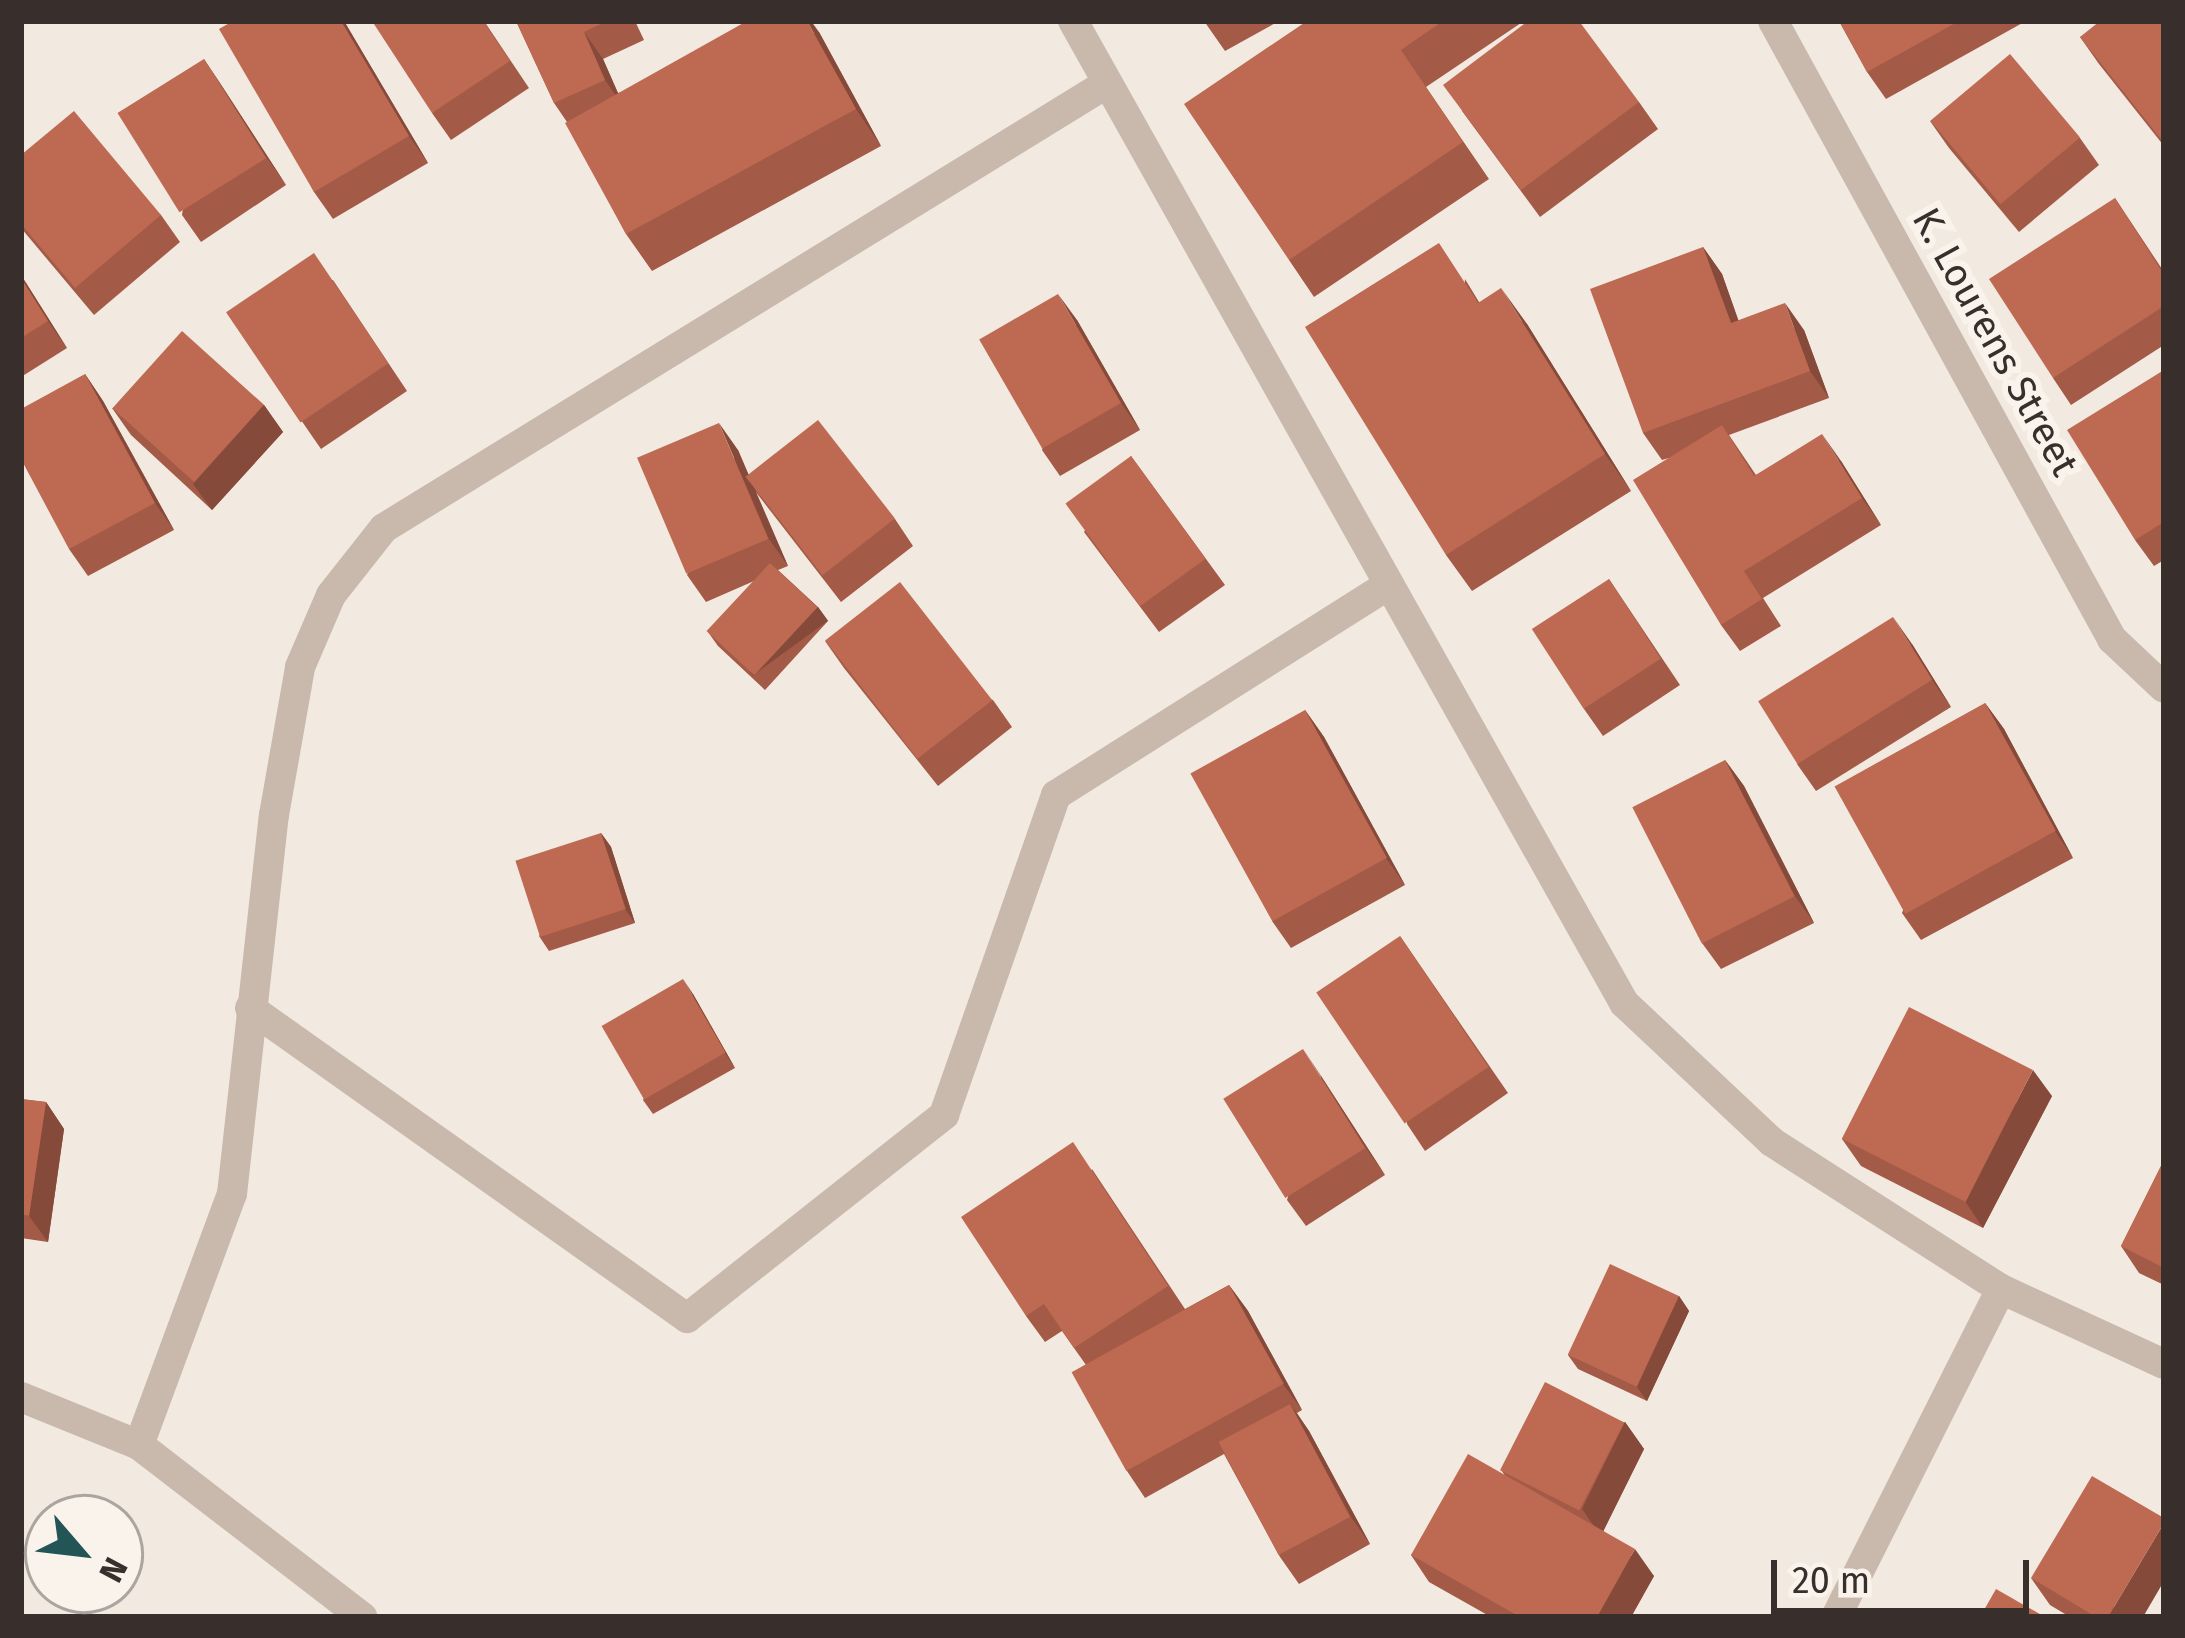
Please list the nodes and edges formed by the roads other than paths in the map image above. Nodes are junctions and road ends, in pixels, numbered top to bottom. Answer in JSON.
{"nodes":[{"id":1,"x":1073,"y":21,"type":"edge"},
{"id":2,"x":1773,"y":21,"type":"edge"},
{"id":3,"x":1106,"y":84,"type":"junction"},
{"id":4,"x":1388,"y":585,"type":"junction"},
{"id":5,"x":2164,"y":688,"type":"edge"},
{"id":6,"x":250,"y":1008,"type":"junction"},
{"id":7,"x":2001,"y":1289,"type":"junction"},
{"id":8,"x":2164,"y":1364,"type":"edge"},
{"id":9,"x":21,"y":1397,"type":"edge"},
{"id":10,"x":139,"y":1445,"type":"junction"},
{"id":11,"x":362,"y":1617,"type":"edge"},
{"id":12,"x":1836,"y":1617,"type":"edge"}],
"edges":[{"from":1,"to":3,"type":"street"},
{"from":2,"to":5,"type":"street","name":"K. Lourens Street"},
{"from":3,"to":4,"type":"street"},
{"from":3,"to":6,"type":"street"},
{"from":4,"to":6,"type":"street"},
{"from":4,"to":7,"type":"street"},
{"from":6,"to":10,"type":"street"},
{"from":7,"to":8,"type":"street"},
{"from":7,"to":12,"type":"street"},
{"from":9,"to":10,"type":"street"},
{"from":10,"to":11,"type":"street"}]}
